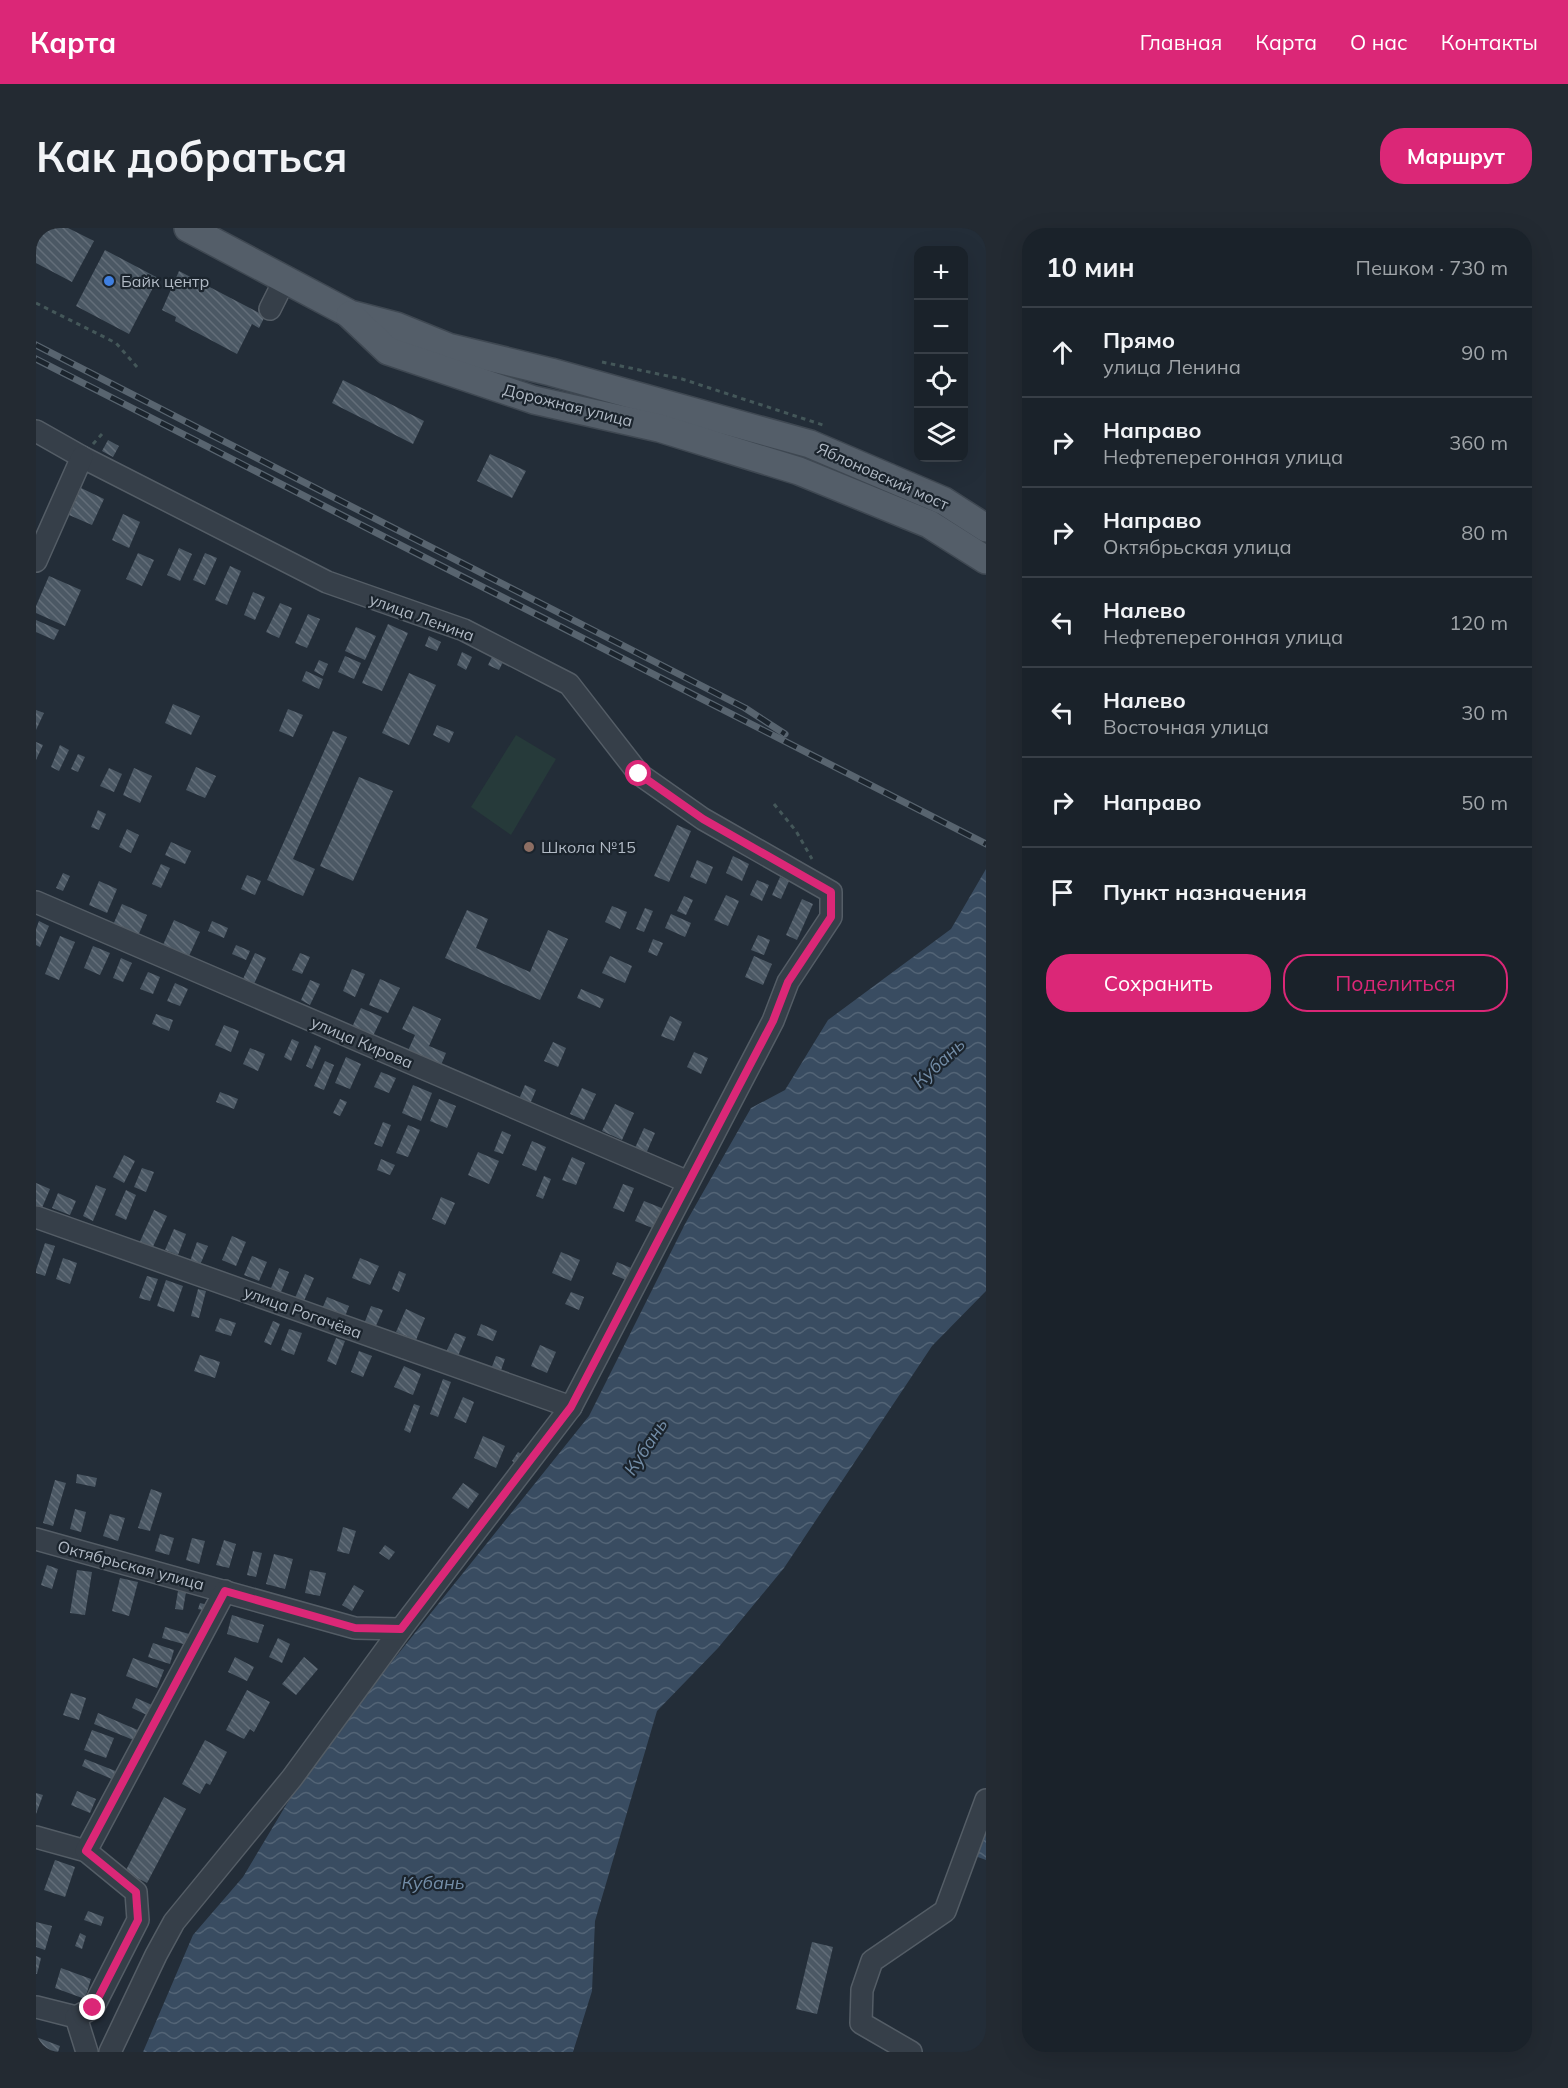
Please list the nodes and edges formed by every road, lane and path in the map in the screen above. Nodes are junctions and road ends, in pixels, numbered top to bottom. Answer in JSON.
{"nodes":[{"id":1,"x":188,"y":228,"type":"edge"},
{"id":2,"x":285,"y":279,"type":"junction"},
{"id":3,"x":36,"y":303,"type":"edge"},
{"id":4,"x":270,"y":309,"type":"dead end"},
{"id":5,"x":350,"y":314,"type":"junction"},
{"id":6,"x":595,"y":361,"type":"dead end"},
{"id":7,"x":137,"y":367,"type":"dead end"},
{"id":8,"x":36,"y":431,"type":"edge"},
{"id":9,"x":814,"y":433,"type":"junction"},
{"id":10,"x":82,"y":457,"type":"junction"},
{"id":11,"x":800,"y":471,"type":"joint"},
{"id":12,"x":986,"y":528,"type":"edge"},
{"id":13,"x":986,"y":560,"type":"edge"},
{"id":14,"x":36,"y":561,"type":"edge"},
{"id":15,"x":774,"y":804,"type":"dead end"},
{"id":16,"x":814,"y":861,"type":"dead end"},
{"id":17,"x":36,"y":902,"type":"edge"},
{"id":18,"x":688,"y":1182,"type":"junction"},
{"id":19,"x":36,"y":1217,"type":"edge"},
{"id":20,"x":571,"y":1407,"type":"junction"},
{"id":21,"x":36,"y":1539,"type":"edge"},
{"id":22,"x":225,"y":1591,"type":"junction"},
{"id":23,"x":401,"y":1629,"type":"junction"},
{"id":24,"x":986,"y":1800,"type":"edge"},
{"id":25,"x":36,"y":1837,"type":"edge"},
{"id":26,"x":86,"y":1851,"type":"junction"},
{"id":27,"x":36,"y":2007,"type":"edge"},
{"id":28,"x":76,"y":2017,"type":"junction"},
{"id":29,"x":87,"y":2052,"type":"edge"},
{"id":30,"x":110,"y":2052,"type":"edge"},
{"id":31,"x":911,"y":2052,"type":"edge"}],
"edges":[{"from":1,"to":2,"type":"main road","name":"Дорожная улица"},
{"from":2,"to":4,"type":"street"},
{"from":2,"to":5,"type":"main road","name":"Дорожная улица"},
{"from":3,"to":7,"type":"path"},
{"from":5,"to":9,"type":"main road","name":"Дорожная улица"},
{"from":5,"to":11,"type":"main road","name":"Дорожная улица"},
{"from":6,"to":9,"type":"path"},
{"from":8,"to":10,"type":"street","name":"улица Ленина"},
{"from":9,"to":12,"type":"main road","name":"Яблоновский мост"},
{"from":10,"to":14,"type":"street"},
{"from":10,"to":18,"type":"street","name":"улица Ленина"},
{"from":11,"to":13,"type":"main road","name":"Яблоновский мост"},
{"from":15,"to":16,"type":"path"},
{"from":17,"to":18,"type":"street","name":"улица Кирова"},
{"from":18,"to":20,"type":"street"},
{"from":19,"to":20,"type":"street","name":"улица Рогачёва"},
{"from":20,"to":23,"type":"street"},
{"from":21,"to":22,"type":"street","name":"Октябрьская улица"},
{"from":22,"to":23,"type":"street","name":"Октябрьская улица"},
{"from":22,"to":26,"type":"street"},
{"from":23,"to":30,"type":"street"},
{"from":24,"to":31,"type":"street"},
{"from":25,"to":26,"type":"street"},
{"from":26,"to":28,"type":"street"},
{"from":27,"to":28,"type":"street"},
{"from":28,"to":29,"type":"street"}]}
